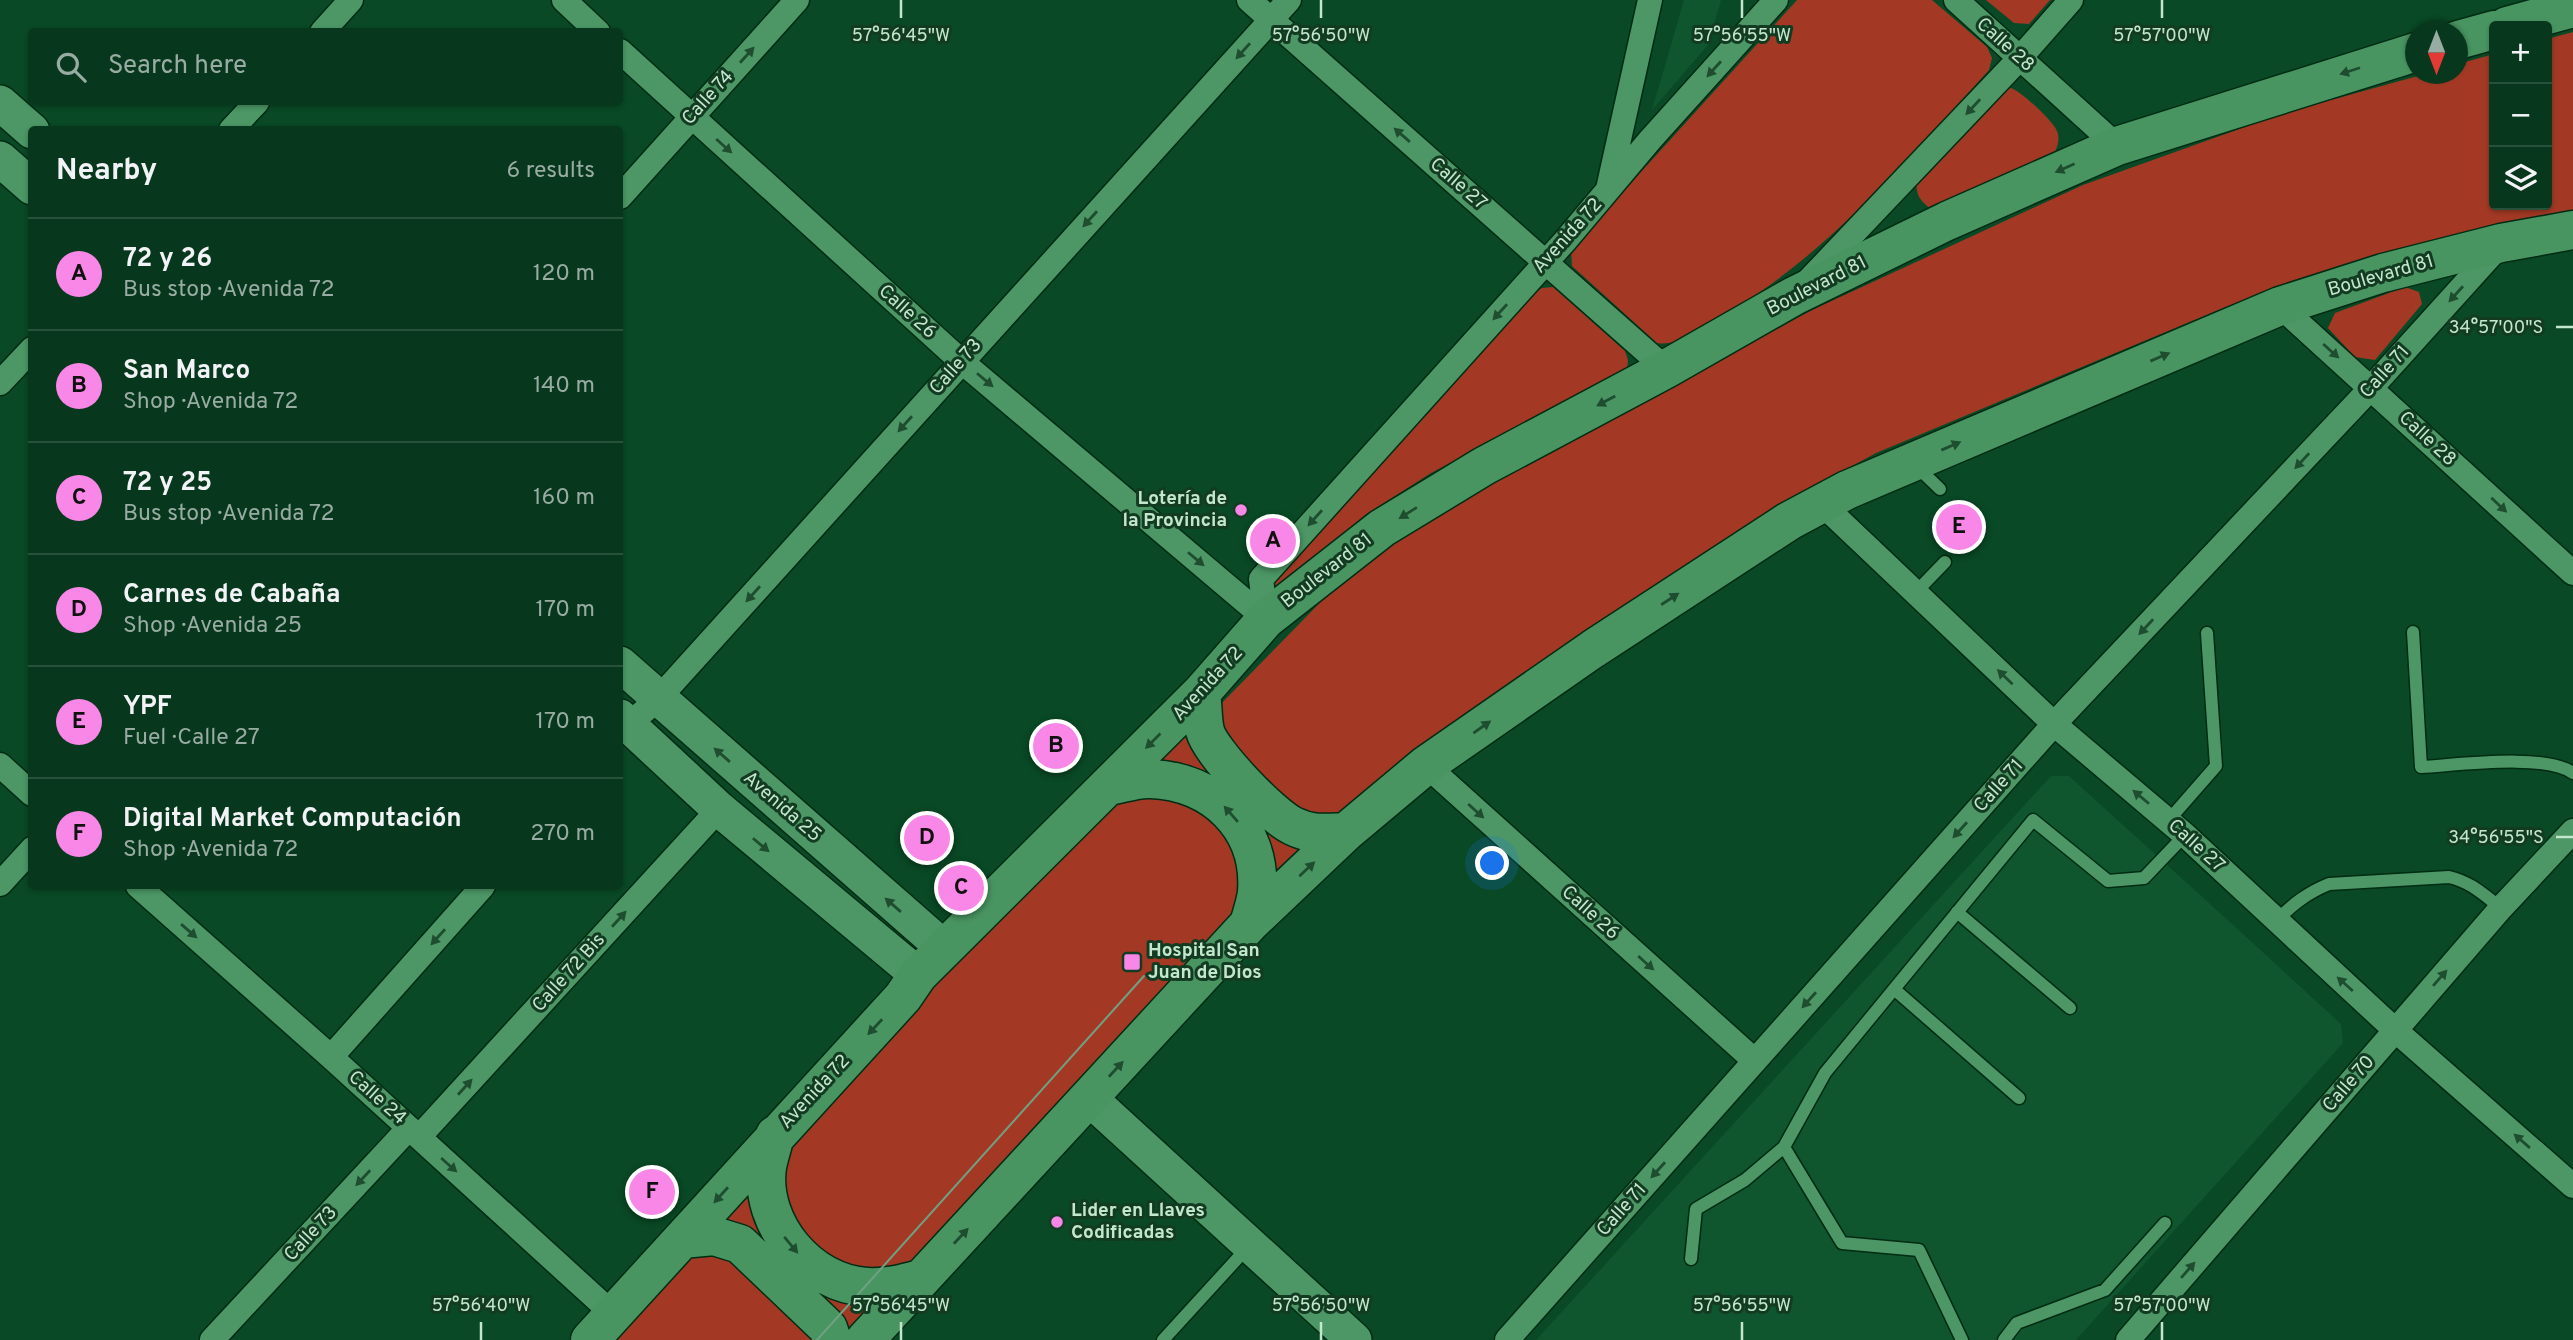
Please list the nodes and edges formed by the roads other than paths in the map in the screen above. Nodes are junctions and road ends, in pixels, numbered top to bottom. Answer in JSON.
{"nodes":[{"id":1,"x":351,"y":0,"type":"edge"},
{"id":2,"x":564,"y":0,"type":"edge"},
{"id":3,"x":797,"y":0,"type":"edge"},
{"id":4,"x":1249,"y":0,"type":"edge"},
{"id":5,"x":1289,"y":0,"type":"edge"},
{"id":6,"x":1650,"y":0,"type":"edge"},
{"id":7,"x":1776,"y":0,"type":"edge"},
{"id":8,"x":1955,"y":0,"type":"edge"},
{"id":9,"x":2071,"y":0,"type":"edge"},
{"id":10,"x":2573,"y":8,"type":"edge"},
{"id":11,"x":1271,"y":20,"type":"junction"},
{"id":12,"x":2525,"y":21,"type":"edge"},
{"id":13,"x":326,"y":28,"type":"edge"},
{"id":14,"x":594,"y":28,"type":"edge"},
{"id":15,"x":2489,"y":31,"type":"edge"},
{"id":16,"x":2468,"y":37,"type":"edge"},
{"id":17,"x":623,"y":54,"type":"edge"},
{"id":18,"x":2405,"y":55,"type":"edge"},
{"id":19,"x":2020,"y":58,"type":"junction"},
{"id":20,"x":0,"y":103,"type":"edge"},
{"id":21,"x":254,"y":105,"type":"edge"},
{"id":22,"x":692,"y":117,"type":"junction"},
{"id":23,"x":235,"y":126,"type":"edge"},
{"id":24,"x":28,"y":128,"type":"edge"},
{"id":25,"x":2117,"y":146,"type":"junction"},
{"id":26,"x":0,"y":159,"type":"edge"},
{"id":27,"x":28,"y":184,"type":"edge"},
{"id":28,"x":1607,"y":193,"type":"junction"},
{"id":29,"x":623,"y":194,"type":"edge"},
{"id":30,"x":2573,"y":230,"type":"edge"},
{"id":31,"x":2501,"y":243,"type":"junction"},
{"id":32,"x":1546,"y":261,"type":"junction"},
{"id":33,"x":1794,"y":296,"type":"junction"},
{"id":34,"x":2280,"y":306,"type":"junction"},
{"id":35,"x":28,"y":353,"type":"edge"},
{"id":36,"x":961,"y":361,"type":"junction"},
{"id":37,"x":1666,"y":369,"type":"junction"},
{"id":38,"x":0,"y":383,"type":"edge"},
{"id":39,"x":2371,"y":388,"type":"junction"},
{"id":40,"x":1913,"y":462,"type":"junction"},
{"id":41,"x":1940,"y":489,"type":"dead end"},
{"id":42,"x":1821,"y":503,"type":"junction"},
{"id":43,"x":1945,"y":562,"type":"dead end"},
{"id":44,"x":2573,"y":573,"type":"edge"},
{"id":45,"x":1916,"y":592,"type":"junction"},
{"id":46,"x":1266,"y":619,"type":"junction"},
{"id":47,"x":2413,"y":632,"type":"dead end"},
{"id":48,"x":2207,"y":633,"type":"dead end"},
{"id":49,"x":623,"y":667,"type":"edge"},
{"id":50,"x":1201,"y":693,"type":"junction"},
{"id":51,"x":658,"y":699,"type":"junction"},
{"id":52,"x":623,"y":723,"type":"edge"},
{"id":53,"x":2054,"y":724,"type":"junction"},
{"id":54,"x":623,"y":725,"type":"edge"},
{"id":55,"x":0,"y":765,"type":"edge"},
{"id":56,"x":1426,"y":765,"type":"junction"},
{"id":57,"x":2573,"y":773,"type":"edge"},
{"id":58,"x":1108,"y":786,"type":"junction"},
{"id":59,"x":28,"y":790,"type":"edge"},
{"id":60,"x":719,"y":809,"type":"junction"},
{"id":61,"x":2177,"y":828,"type":"junction"},
{"id":62,"x":2573,"y":831,"type":"edge"},
{"id":63,"x":1346,"y":832,"type":"junction"},
{"id":64,"x":28,"y":853,"type":"edge"},
{"id":65,"x":0,"y":884,"type":"edge"},
{"id":66,"x":141,"y":889,"type":"edge"},
{"id":67,"x":480,"y":889,"type":"edge"},
{"id":68,"x":2501,"y":908,"type":"junction"},
{"id":69,"x":1956,"y":912,"type":"junction"},
{"id":70,"x":2277,"y":921,"type":"junction"},
{"id":71,"x":1249,"y":923,"type":"junction"},
{"id":72,"x":945,"y":949,"type":"junction"},
{"id":73,"x":918,"y":975,"type":"junction"},
{"id":74,"x":1894,"y":989,"type":"junction"},
{"id":75,"x":2070,"y":1008,"type":"dead end"},
{"id":76,"x":2395,"y":1030,"type":"junction"},
{"id":77,"x":331,"y":1057,"type":"junction"},
{"id":78,"x":1755,"y":1061,"type":"junction"},
{"id":79,"x":1088,"y":1098,"type":"junction"},
{"id":80,"x":2019,"y":1098,"type":"dead end"},
{"id":81,"x":414,"y":1133,"type":"junction"},
{"id":82,"x":775,"y":1135,"type":"junction"},
{"id":83,"x":1784,"y":1147,"type":"junction"},
{"id":84,"x":2573,"y":1186,"type":"edge"},
{"id":85,"x":2165,"y":1223,"type":"dead end"},
{"id":86,"x":682,"y":1239,"type":"junction"},
{"id":87,"x":1251,"y":1244,"type":"junction"},
{"id":88,"x":1691,"y":1259,"type":"dead end"},
{"id":89,"x":920,"y":1279,"type":"junction"},
{"id":90,"x":601,"y":1327,"type":"edge"},
{"id":91,"x":212,"y":1340,"type":"edge"},
{"id":92,"x":832,"y":1340,"type":"edge"},
{"id":93,"x":865,"y":1340,"type":"edge"},
{"id":94,"x":1163,"y":1340,"type":"edge"},
{"id":95,"x":1354,"y":1340,"type":"edge"},
{"id":96,"x":1507,"y":1340,"type":"edge"},
{"id":97,"x":1962,"y":1340,"type":"edge"},
{"id":98,"x":2004,"y":1340,"type":"edge"},
{"id":99,"x":2128,"y":1340,"type":"edge"}],
"edges":[{"from":1,"to":13,"type":"street"},
{"from":2,"to":14,"type":"street"},
{"from":22,"to":3,"type":"street","name":"Calle 74","one_way":true},
{"from":4,"to":11,"type":"street","name":"Calle 27"},
{"from":5,"to":11,"type":"street","name":"Calle 73"},
{"from":6,"to":28,"type":"street"},
{"from":7,"to":28,"type":"street","name":"Avenida 72","one_way":true},
{"from":8,"to":19,"type":"street","name":"Calle 28"},
{"from":9,"to":19,"type":"street"},
{"from":10,"to":12,"type":"highway"},
{"from":32,"to":11,"type":"street","name":"Calle 27","one_way":true},
{"from":11,"to":36,"type":"street","name":"Calle 73","one_way":true},
{"from":15,"to":16,"type":"highway"},
{"from":17,"to":22,"type":"street","name":"Calle 26"},
{"from":18,"to":25,"type":"highway","name":"Boulevard 81","one_way":true},
{"from":19,"to":25,"type":"street","name":"Calle 28"},
{"from":19,"to":33,"type":"street","one_way":true},
{"from":20,"to":24,"type":"main road"},
{"from":21,"to":23,"type":"street"},
{"from":22,"to":29,"type":"street","name":"Calle 74"},
{"from":22,"to":36,"type":"street","name":"Calle 26","one_way":true},
{"from":25,"to":33,"type":"highway","name":"Boulevard 81","one_way":true},
{"from":26,"to":27,"type":"main road"},
{"from":28,"to":32,"type":"street","name":"Avenida 72"},
{"from":30,"to":31,"type":"highway","name":"Boulevard 81"},
{"from":31,"to":34,"type":"highway","name":"Boulevard 81"},
{"from":31,"to":39,"type":"street","name":"Calle 71","one_way":true},
{"from":32,"to":37,"type":"street","name":"Calle 27"},
{"from":32,"to":46,"type":"street","name":"Avenida 72","one_way":true},
{"from":33,"to":37,"type":"highway","name":"Boulevard 81"},
{"from":34,"to":39,"type":"street","name":"Calle 28","one_way":true},
{"from":40,"to":34,"type":"highway","name":"Boulevard 81","one_way":true},
{"from":35,"to":38,"type":"street"},
{"from":36,"to":46,"type":"street","name":"Calle 26","one_way":true},
{"from":36,"to":51,"type":"street","name":"Calle 73","one_way":true},
{"from":37,"to":46,"type":"highway","name":"Boulevard 81","one_way":true},
{"from":39,"to":44,"type":"street","name":"Calle 28","one_way":true},
{"from":39,"to":53,"type":"street","name":"Calle 71","one_way":true},
{"from":40,"to":41,"type":"lane"},
{"from":40,"to":42,"type":"highway","name":"Boulevard 81"},
{"from":42,"to":45,"type":"street","name":"Calle 27"},
{"from":56,"to":42,"type":"highway","name":"Boulevard 81","one_way":true},
{"from":43,"to":45,"type":"lane"},
{"from":53,"to":45,"type":"street","name":"Calle 27","one_way":true},
{"from":46,"to":50,"type":"highway","name":"Avenida 72"},
{"from":47,"to":57,"type":"lane"},
{"from":48,"to":61,"type":"lane"},
{"from":49,"to":51,"type":"main road","name":"Avenida 25"},
{"from":50,"to":58,"type":"highway","name":"Avenida 72","one_way":true},
{"from":50,"to":63,"type":"highway"},
{"from":51,"to":52,"type":"street","name":"Calle 73"},
{"from":72,"to":51,"type":"main road","name":"Avenida 25","one_way":true},
{"from":61,"to":53,"type":"street","name":"Calle 27","one_way":true},
{"from":53,"to":78,"type":"street","name":"Calle 71","one_way":true},
{"from":54,"to":60,"type":"main road"},
{"from":55,"to":59,"type":"street"},
{"from":56,"to":63,"type":"highway"},
{"from":56,"to":78,"type":"street","name":"Calle 26","one_way":true},
{"from":71,"to":58,"type":"highway","one_way":true},
{"from":58,"to":72,"type":"highway","name":"Avenida 72"},
{"from":60,"to":73,"type":"main road","one_way":true},
{"from":81,"to":60,"type":"street","name":"Calle 72 Bis","one_way":true},
{"from":61,"to":69,"type":"lane"},
{"from":61,"to":70,"type":"street","name":"Calle 27"},
{"from":62,"to":68,"type":"street","name":"Calle 70"},
{"from":71,"to":63,"type":"highway","one_way":true},
{"from":64,"to":65,"type":"street"},
{"from":66,"to":77,"type":"street","name":"Calle 24","one_way":true},
{"from":67,"to":77,"type":"street","one_way":true},
{"from":68,"to":70,"type":"lane"},
{"from":76,"to":68,"type":"street","name":"Calle 70","one_way":true},
{"from":69,"to":74,"type":"lane"},
{"from":69,"to":75,"type":"lane"},
{"from":76,"to":70,"type":"street","name":"Calle 27","one_way":true},
{"from":79,"to":71,"type":"highway","one_way":true},
{"from":72,"to":73,"type":"highway","name":"Avenida 72"},
{"from":73,"to":82,"type":"highway","name":"Avenida 72","one_way":true},
{"from":74,"to":80,"type":"lane"},
{"from":74,"to":83,"type":"lane"},
{"from":84,"to":76,"type":"street","name":"Calle 27","one_way":true},
{"from":99,"to":76,"type":"street","name":"Calle 70","one_way":true},
{"from":77,"to":81,"type":"street","name":"Calle 24"},
{"from":78,"to":96,"type":"street","name":"Calle 71","one_way":true},
{"from":79,"to":87,"type":"main road"},
{"from":89,"to":79,"type":"highway","one_way":true},
{"from":81,"to":90,"type":"street","name":"Calle 24","one_way":true},
{"from":81,"to":91,"type":"street","name":"Calle 73","one_way":true},
{"from":82,"to":86,"type":"highway","name":"Avenida 72","one_way":true},
{"from":82,"to":89,"type":"highway","one_way":true},
{"from":83,"to":88,"type":"lane"},
{"from":83,"to":97,"type":"lane"},
{"from":85,"to":98,"type":"lane"},
{"from":86,"to":90,"type":"highway","name":"Avenida 72"},
{"from":86,"to":92,"type":"highway"},
{"from":87,"to":94,"type":"lane"},
{"from":87,"to":95,"type":"main road"},
{"from":89,"to":93,"type":"highway"}]}
